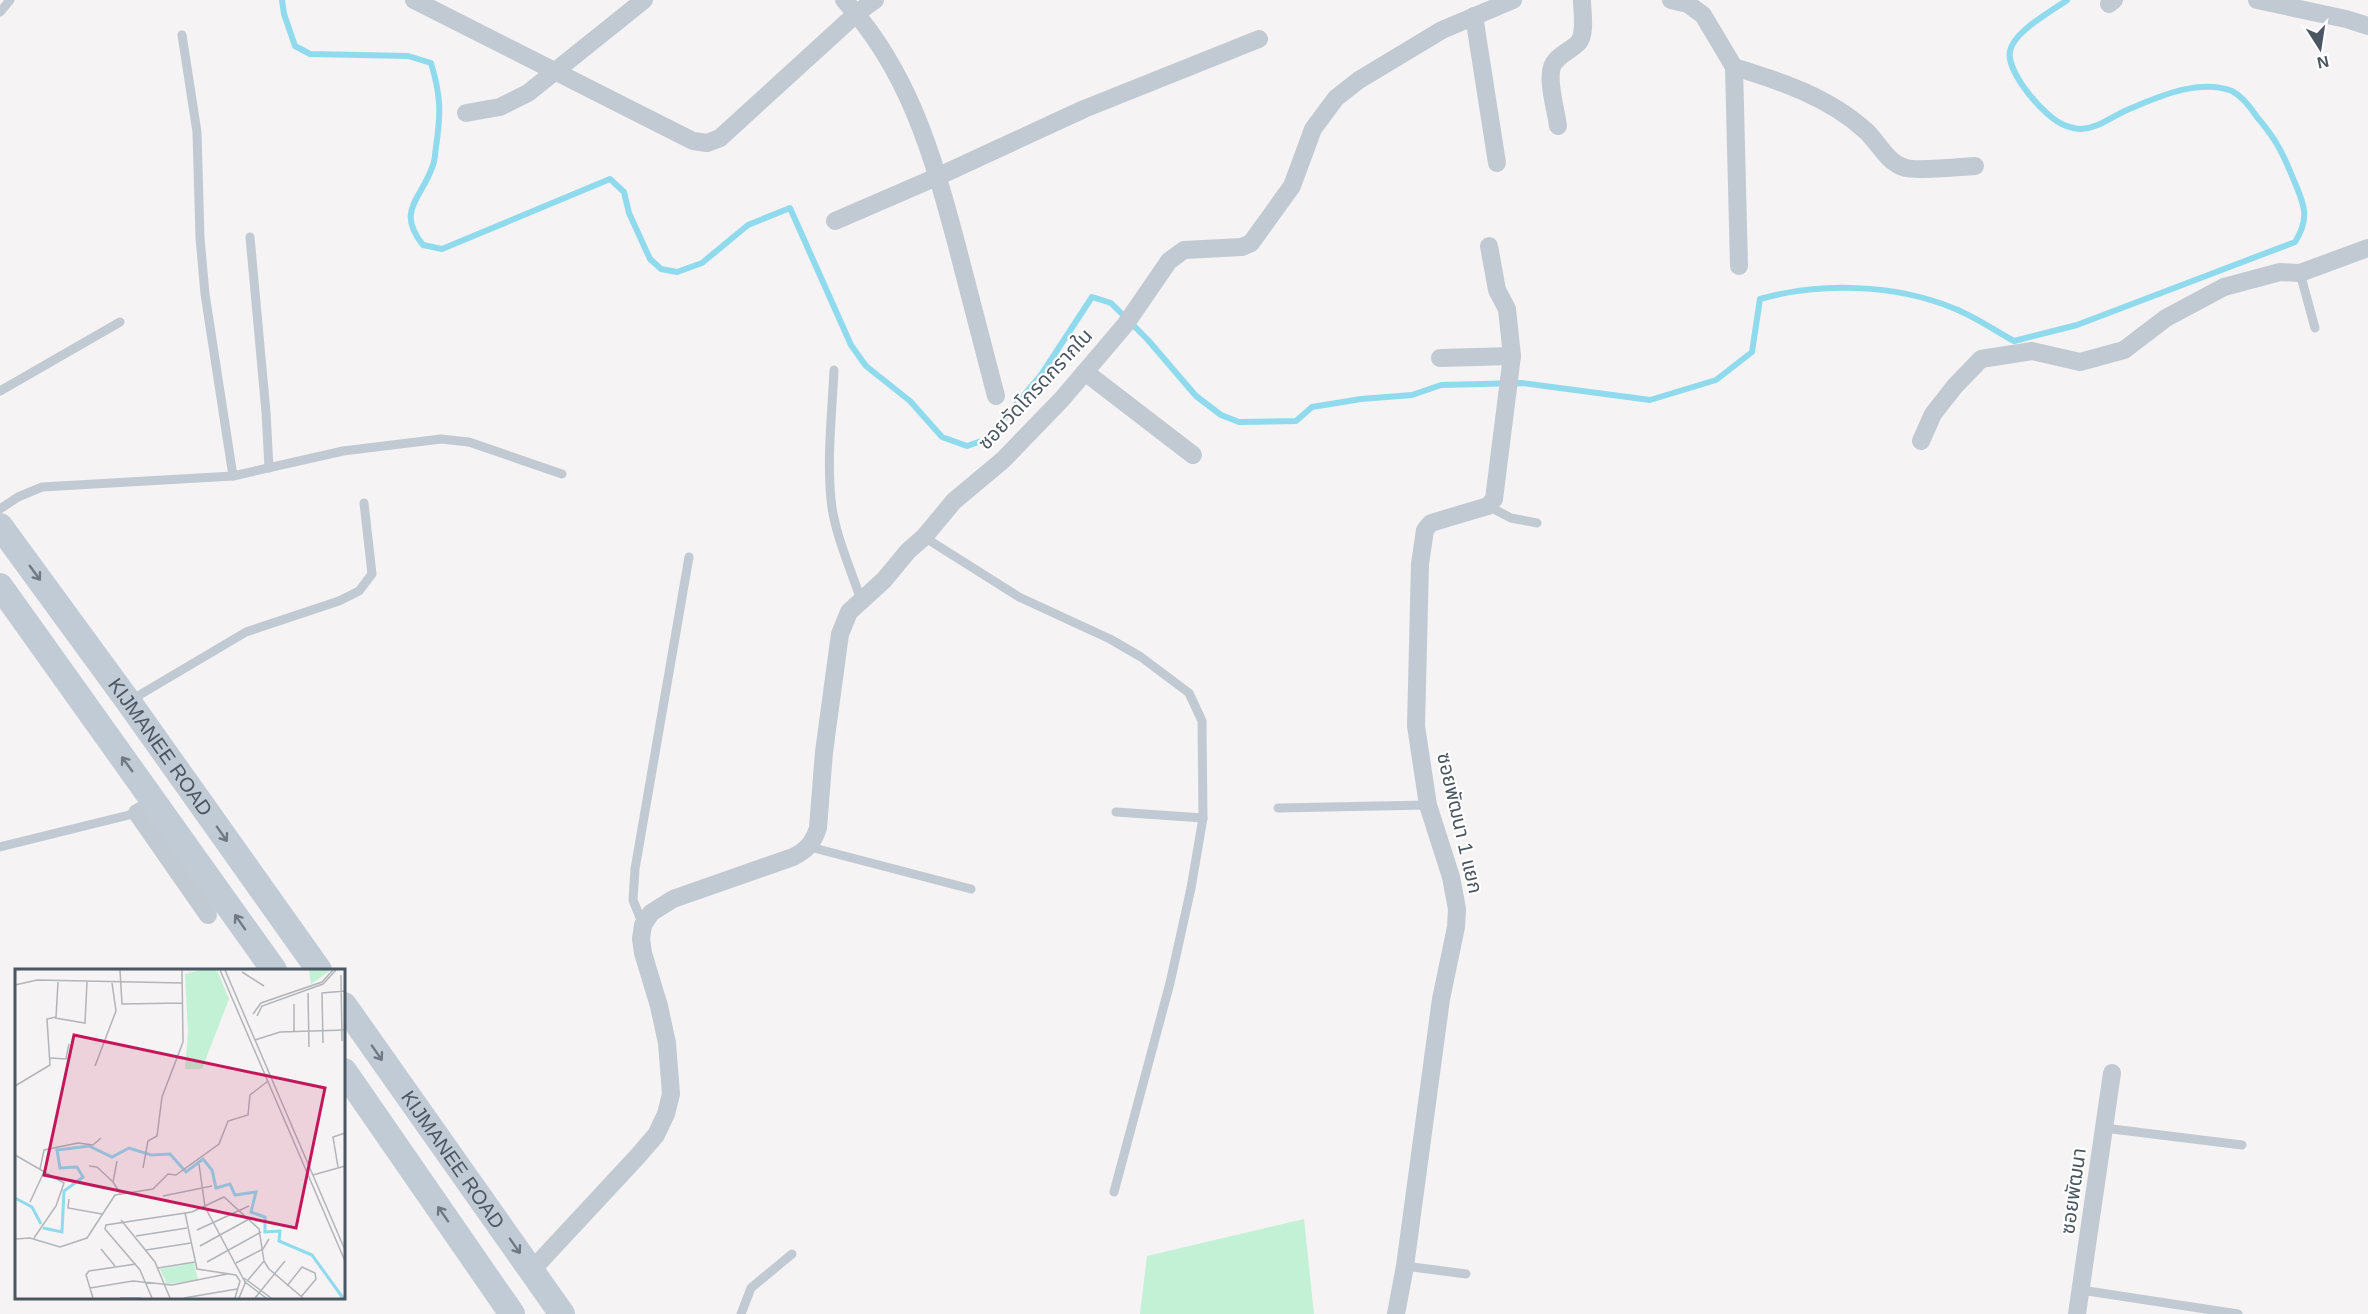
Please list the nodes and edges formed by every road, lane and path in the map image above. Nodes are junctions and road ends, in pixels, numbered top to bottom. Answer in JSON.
{"nodes":[{"id":1,"x":10,"y":0,"type":"edge"},
{"id":2,"x":644,"y":0,"type":"edge"},
{"id":3,"x":875,"y":0,"type":"edge"},
{"id":4,"x":1513,"y":0,"type":"edge"},
{"id":5,"x":1582,"y":0,"type":"edge"},
{"id":6,"x":1671,"y":0,"type":"edge"},
{"id":7,"x":2257,"y":0,"type":"edge"},
{"id":8,"x":417,"y":1,"type":"edge"},
{"id":9,"x":850,"y":7,"type":"edge"},
{"id":10,"x":0,"y":12,"type":"edge"},
{"id":11,"x":1474,"y":16,"type":"junction"},
{"id":12,"x":2368,"y":26,"type":"edge"},
{"id":13,"x":182,"y":34,"type":"dead end"},
{"id":14,"x":1259,"y":39,"type":"dead end"},
{"id":15,"x":1734,"y":68,"type":"junction"},
{"id":16,"x":557,"y":72,"type":"junction"},
{"id":17,"x":466,"y":113,"type":"dead end"},
{"id":18,"x":1558,"y":126,"type":"dead end"},
{"id":19,"x":1497,"y":163,"type":"dead end"},
{"id":20,"x":1975,"y":166,"type":"dead end"},
{"id":21,"x":939,"y":176,"type":"junction"},
{"id":22,"x":835,"y":221,"type":"dead end"},
{"id":23,"x":250,"y":237,"type":"dead end"},
{"id":24,"x":1490,"y":246,"type":"dead end"},
{"id":25,"x":2368,"y":248,"type":"edge"},
{"id":26,"x":1739,"y":267,"type":"dead end"},
{"id":27,"x":2300,"y":273,"type":"junction"},
{"id":28,"x":120,"y":322,"type":"dead end"},
{"id":29,"x":2314,"y":328,"type":"dead end"},
{"id":30,"x":1512,"y":356,"type":"junction"},
{"id":31,"x":1440,"y":358,"type":"dead end"},
{"id":32,"x":834,"y":370,"type":"dead end"},
{"id":33,"x":1085,"y":372,"type":"junction"},
{"id":34,"x":0,"y":391,"type":"edge"},
{"id":35,"x":996,"y":396,"type":"dead end"},
{"id":36,"x":1921,"y":441,"type":"dead end"},
{"id":37,"x":1193,"y":455,"type":"dead end"},
{"id":38,"x":269,"y":468,"type":"junction"},
{"id":39,"x":562,"y":474,"type":"dead end"},
{"id":40,"x":233,"y":476,"type":"junction"},
{"id":41,"x":364,"y":503,"type":"dead end"},
{"id":42,"x":1488,"y":506,"type":"junction"},
{"id":43,"x":0,"y":509,"type":"edge"},
{"id":44,"x":1537,"y":523,"type":"dead end"},
{"id":45,"x":0,"y":526,"type":"edge"},
{"id":46,"x":924,"y":537,"type":"junction"},
{"id":47,"x":689,"y":557,"type":"dead end"},
{"id":48,"x":0,"y":586,"type":"edge"},
{"id":49,"x":861,"y":600,"type":"junction"},
{"id":50,"x":129,"y":701,"type":"junction"},
{"id":51,"x":1428,"y":805,"type":"junction"},
{"id":52,"x":146,"y":808,"type":"junction"},
{"id":53,"x":1278,"y":808,"type":"dead end"},
{"id":54,"x":1116,"y":812,"type":"dead end"},
{"id":55,"x":1203,"y":818,"type":"junction"},
{"id":56,"x":0,"y":847,"type":"edge"},
{"id":57,"x":810,"y":847,"type":"junction"},
{"id":58,"x":971,"y":889,"type":"dead end"},
{"id":59,"x":208,"y":915,"type":"dead end"},
{"id":60,"x":643,"y":925,"type":"junction"},
{"id":61,"x":273,"y":969,"type":"edge"},
{"id":62,"x":318,"y":969,"type":"edge"},
{"id":63,"x":345,"y":1006,"type":"edge"},
{"id":64,"x":345,"y":1072,"type":"edge"},
{"id":65,"x":2112,"y":1073,"type":"dead end"},
{"id":66,"x":2104,"y":1128,"type":"junction"},
{"id":67,"x":2242,"y":1145,"type":"dead end"},
{"id":68,"x":1114,"y":1192,"type":"dead end"},
{"id":69,"x":792,"y":1254,"type":"dead end"},
{"id":70,"x":1405,"y":1266,"type":"junction"},
{"id":71,"x":532,"y":1270,"type":"junction"},
{"id":72,"x":1466,"y":1274,"type":"dead end"},
{"id":73,"x":2082,"y":1290,"type":"junction"},
{"id":74,"x":505,"y":1304,"type":"edge"},
{"id":75,"x":562,"y":1314,"type":"edge"},
{"id":76,"x":741,"y":1314,"type":"edge"},
{"id":77,"x":1396,"y":1314,"type":"edge"},
{"id":78,"x":2077,"y":1314,"type":"edge"},
{"id":79,"x":2238,"y":1314,"type":"edge"}],
"edges":[{"from":1,"to":10,"type":"lane"},
{"from":2,"to":16,"type":"street"},
{"from":3,"to":9,"type":"street"},
{"from":4,"to":11,"type":"street","name":"ซอยวัดโกรดกรากใน"},
{"from":5,"to":18,"type":"street"},
{"from":6,"to":15,"type":"street"},
{"from":7,"to":12,"type":"street"},
{"from":8,"to":16,"type":"street"},
{"from":9,"to":16,"type":"street"},
{"from":9,"to":21,"type":"street"},
{"from":11,"to":19,"type":"street"},
{"from":11,"to":33,"type":"street","name":"ซอยวัดโกรดกรากใน"},
{"from":13,"to":40,"type":"lane"},
{"from":14,"to":21,"type":"street"},
{"from":15,"to":20,"type":"street"},
{"from":15,"to":26,"type":"street"},
{"from":16,"to":17,"type":"street"},
{"from":21,"to":22,"type":"street"},
{"from":21,"to":35,"type":"street"},
{"from":23,"to":38,"type":"lane"},
{"from":24,"to":30,"type":"street"},
{"from":25,"to":27,"type":"street"},
{"from":27,"to":29,"type":"lane"},
{"from":27,"to":36,"type":"street"},
{"from":28,"to":34,"type":"lane"},
{"from":30,"to":31,"type":"street"},
{"from":30,"to":42,"type":"street"},
{"from":32,"to":49,"type":"lane"},
{"from":33,"to":37,"type":"street"},
{"from":33,"to":46,"type":"street","name":"ซอยวัดโกรดกรากใน"},
{"from":38,"to":39,"type":"lane"},
{"from":38,"to":40,"type":"lane"},
{"from":40,"to":43,"type":"lane"},
{"from":41,"to":50,"type":"lane"},
{"from":42,"to":44,"type":"lane"},
{"from":42,"to":51,"type":"street","name":"ซอยพัฒนา 1 แยก"},
{"from":45,"to":50,"type":"main road","name":"KIJMANEE ROAD","one_way":true},
{"from":46,"to":49,"type":"street","name":"ซอยวัดโกรดกรากใน"},
{"from":46,"to":55,"type":"lane"},
{"from":47,"to":60,"type":"lane"},
{"from":52,"to":48,"type":"main road","name":"KIJMANEE ROAD","one_way":true},
{"from":49,"to":57,"type":"street","name":"ซอยวัดโกรดกรากใน"},
{"from":50,"to":62,"type":"main road","name":"KIJMANEE ROAD","one_way":true},
{"from":51,"to":53,"type":"lane"},
{"from":51,"to":70,"type":"street","name":"ซอยพัฒนา 1 แยก"},
{"from":52,"to":56,"type":"lane"},
{"from":52,"to":59,"type":"street"},
{"from":61,"to":52,"type":"main road","name":"KIJMANEE ROAD","one_way":true},
{"from":54,"to":55,"type":"lane"},
{"from":55,"to":68,"type":"lane"},
{"from":57,"to":58,"type":"lane"},
{"from":57,"to":60,"type":"street"},
{"from":60,"to":71,"type":"street"},
{"from":63,"to":71,"type":"main road","name":"KIJMANEE ROAD","one_way":true},
{"from":74,"to":64,"type":"main road","name":"KIJMANEE ROAD","one_way":true},
{"from":65,"to":66,"type":"street","name":"ซอยพัฒนา"},
{"from":66,"to":67,"type":"lane"},
{"from":66,"to":73,"type":"street","name":"ซอยพัฒนา"},
{"from":69,"to":76,"type":"lane"},
{"from":70,"to":72,"type":"lane"},
{"from":70,"to":77,"type":"street","name":"ซอยพัฒนา 1 แยก"},
{"from":71,"to":74,"type":"main road"},
{"from":71,"to":75,"type":"main road","name":"KIJMANEE ROAD"},
{"from":73,"to":78,"type":"street","name":"ซอยพัฒนา"},
{"from":73,"to":79,"type":"lane"}]}
